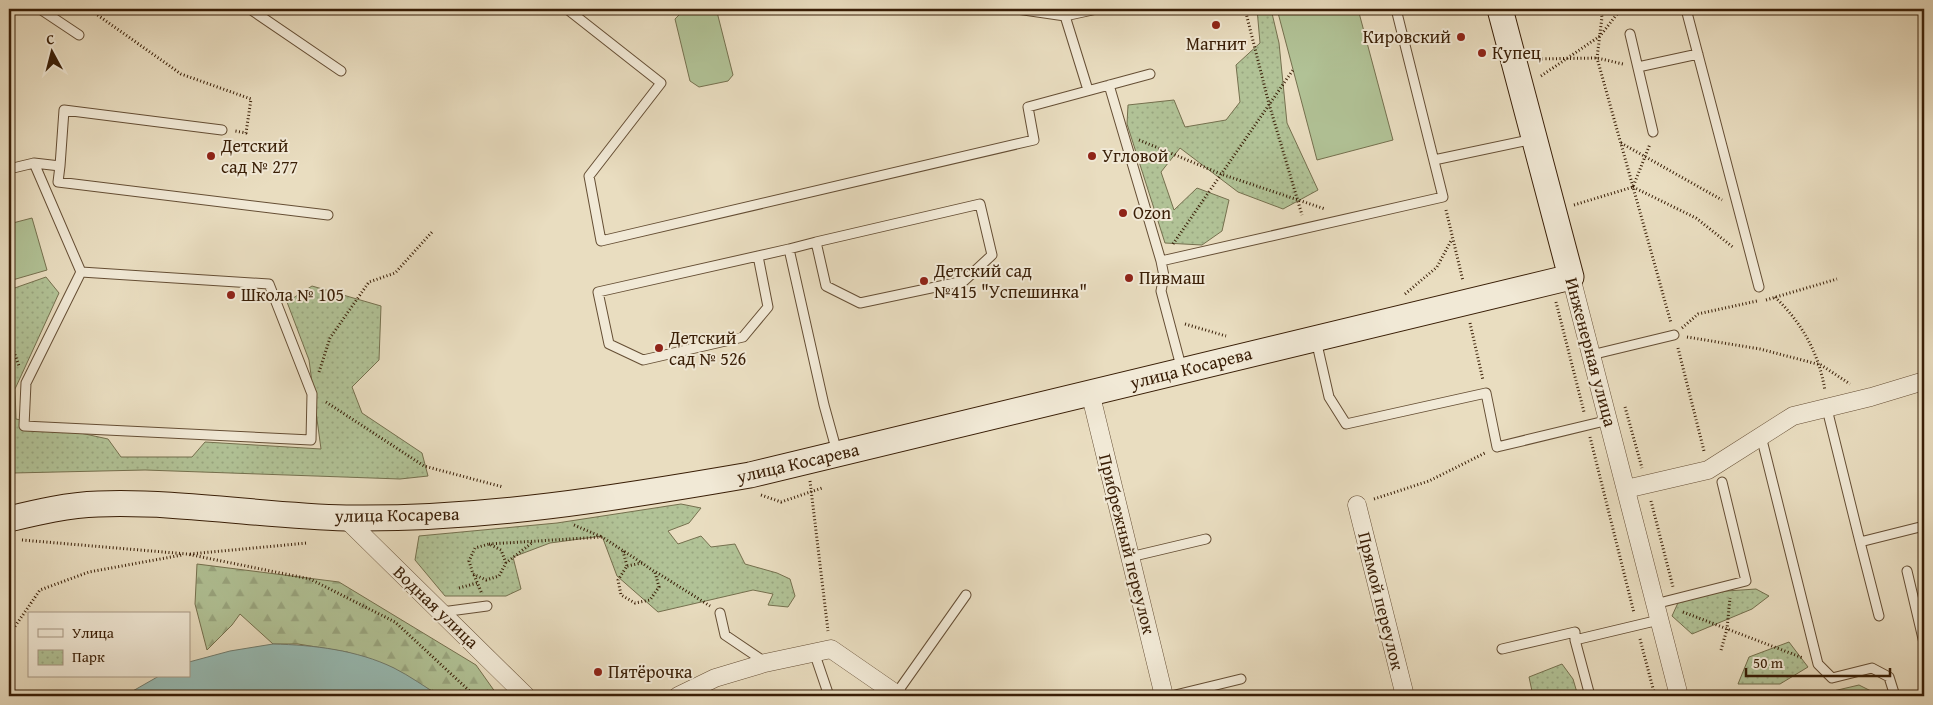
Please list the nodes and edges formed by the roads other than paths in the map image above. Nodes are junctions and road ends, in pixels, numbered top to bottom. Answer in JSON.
{"nodes":[{"id":1,"x":40,"y":9,"type":"edge"},
{"id":2,"x":250,"y":9,"type":"edge"},
{"id":3,"x":567,"y":9,"type":"edge"},
{"id":4,"x":1017,"y":9,"type":"edge"},
{"id":5,"x":1096,"y":9,"type":"edge"},
{"id":6,"x":1396,"y":9,"type":"edge"},
{"id":7,"x":1500,"y":9,"type":"edge"},
{"id":8,"x":1686,"y":9,"type":"edge"},
{"id":9,"x":1064,"y":12,"type":"edge"},
{"id":10,"x":1630,"y":34,"type":"dead end"},
{"id":11,"x":79,"y":35,"type":"dead end"},
{"id":12,"x":1698,"y":54,"type":"junction"},
{"id":13,"x":1638,"y":67,"type":"junction"},
{"id":14,"x":341,"y":71,"type":"dead end"},
{"id":15,"x":1150,"y":74,"type":"dead end"},
{"id":16,"x":1109,"y":85,"type":"junction"},
{"id":17,"x":1088,"y":90,"type":"junction"},
{"id":18,"x":222,"y":130,"type":"road end"},
{"id":19,"x":1653,"y":132,"type":"road end"},
{"id":20,"x":1534,"y":138,"type":"junction"},
{"id":21,"x":1434,"y":160,"type":"junction"},
{"id":22,"x":34,"y":163,"type":"junction"},
{"id":23,"x":60,"y":166,"type":"junction"},
{"id":24,"x":9,"y":169,"type":"edge"},
{"id":25,"x":328,"y":215,"type":"dead end"},
{"id":26,"x":816,"y":242,"type":"junction"},
{"id":27,"x":789,"y":249,"type":"junction"},
{"id":28,"x":758,"y":256,"type":"junction"},
{"id":29,"x":1161,"y":261,"type":"junction"},
{"id":30,"x":81,"y":272,"type":"junction"},
{"id":31,"x":1561,"y":280,"type":"junction"},
{"id":32,"x":1759,"y":287,"type":"road end"},
{"id":33,"x":1674,"y":335,"type":"road end"},
{"id":34,"x":1315,"y":337,"type":"junction"},
{"id":35,"x":1591,"y":355,"type":"junction"},
{"id":36,"x":1182,"y":370,"type":"junction"},
{"id":37,"x":1924,"y":382,"type":"edge"},
{"id":38,"x":1090,"y":392,"type":"junction"},
{"id":39,"x":1827,"y":409,"type":"junction"},
{"id":40,"x":1609,"y":420,"type":"junction"},
{"id":41,"x":1761,"y":436,"type":"junction"},
{"id":42,"x":838,"y":454,"type":"junction"},
{"id":43,"x":1722,"y":482,"type":"dead end"},
{"id":44,"x":1626,"y":489,"type":"junction"},
{"id":45,"x":1357,"y":505,"type":"road end"},
{"id":46,"x":345,"y":518,"type":"junction"},
{"id":47,"x":9,"y":519,"type":"edge"},
{"id":48,"x":1924,"y":526,"type":"edge"},
{"id":49,"x":1206,"y":539,"type":"dead end"},
{"id":50,"x":1860,"y":542,"type":"junction"},
{"id":51,"x":1130,"y":557,"type":"junction"},
{"id":52,"x":1907,"y":571,"type":"dead end"},
{"id":53,"x":966,"y":595,"type":"dead end"},
{"id":54,"x":487,"y":606,"type":"road end"},
{"id":55,"x":442,"y":612,"type":"junction"},
{"id":56,"x":1657,"y":612,"type":"junction"},
{"id":57,"x":720,"y":613,"type":"road end"},
{"id":58,"x":1879,"y":616,"type":"dead end"},
{"id":59,"x":1575,"y":640,"type":"junction"},
{"id":60,"x":1924,"y":643,"type":"edge"},
{"id":61,"x":822,"y":650,"type":"junction"},
{"id":62,"x":1502,"y":650,"type":"dead end"},
{"id":63,"x":765,"y":662,"type":"junction"},
{"id":64,"x":1241,"y":679,"type":"dead end"},
{"id":65,"x":892,"y":693,"type":"edge"},
{"id":66,"x":526,"y":696,"type":"edge"},
{"id":67,"x":678,"y":696,"type":"edge"},
{"id":68,"x":829,"y":696,"type":"edge"},
{"id":69,"x":1164,"y":696,"type":"edge"},
{"id":70,"x":1171,"y":696,"type":"edge"},
{"id":71,"x":1405,"y":696,"type":"edge"},
{"id":72,"x":1590,"y":696,"type":"edge"},
{"id":73,"x":1679,"y":696,"type":"edge"},
{"id":74,"x":1895,"y":696,"type":"edge"}],
"edges":[{"from":1,"to":11,"type":"lane"},
{"from":2,"to":14,"type":"lane"},
{"from":3,"to":17,"type":"lane"},
{"from":4,"to":9,"type":"lane"},
{"from":5,"to":9,"type":"lane"},
{"from":6,"to":21,"type":"lane"},
{"from":7,"to":20,"type":"street","name":"Инженерная улица"},
{"from":8,"to":12,"type":"lane"},
{"from":9,"to":17,"type":"lane"},
{"from":10,"to":13,"type":"lane"},
{"from":12,"to":13,"type":"lane"},
{"from":12,"to":32,"type":"lane"},
{"from":13,"to":19,"type":"lane"},
{"from":15,"to":16,"type":"lane"},
{"from":16,"to":17,"type":"lane"},
{"from":16,"to":29,"type":"lane"},
{"from":18,"to":23,"type":"lane"},
{"from":20,"to":21,"type":"lane"},
{"from":20,"to":31,"type":"street","name":"Инженерная улица"},
{"from":21,"to":29,"type":"lane"},
{"from":22,"to":23,"type":"lane"},
{"from":22,"to":24,"type":"lane"},
{"from":22,"to":30,"type":"lane"},
{"from":23,"to":25,"type":"lane"},
{"from":26,"to":26,"type":"lane"},
{"from":26,"to":27,"type":"lane"},
{"from":27,"to":28,"type":"lane"},
{"from":27,"to":42,"type":"lane"},
{"from":28,"to":28,"type":"lane"},
{"from":29,"to":36,"type":"lane"},
{"from":30,"to":30,"type":"lane"},
{"from":31,"to":34,"type":"street","name":"улица Косарева"},
{"from":31,"to":35,"type":"street","name":"Инженерная улица"},
{"from":33,"to":35,"type":"lane"},
{"from":34,"to":36,"type":"street","name":"улица Косарева"},
{"from":34,"to":40,"type":"lane"},
{"from":35,"to":40,"type":"street","name":"Инженерная улица"},
{"from":36,"to":38,"type":"street","name":"улица Косарева"},
{"from":37,"to":39,"type":"street"},
{"from":38,"to":42,"type":"street","name":"улица Косарева"},
{"from":38,"to":51,"type":"street","name":"Прибрежный переулок"},
{"from":39,"to":41,"type":"street"},
{"from":39,"to":50,"type":"lane"},
{"from":40,"to":44,"type":"street","name":"Инженерная улица"},
{"from":41,"to":44,"type":"street"},
{"from":41,"to":74,"type":"lane"},
{"from":42,"to":46,"type":"street","name":"улица Косарева"},
{"from":43,"to":56,"type":"lane"},
{"from":44,"to":56,"type":"street","name":"Инженерная улица"},
{"from":45,"to":71,"type":"street","name":"Прямой переулок"},
{"from":46,"to":47,"type":"street","name":"улица Косарева"},
{"from":46,"to":55,"type":"street","name":"Водная улица"},
{"from":48,"to":50,"type":"lane"},
{"from":49,"to":51,"type":"lane"},
{"from":50,"to":58,"type":"lane"},
{"from":51,"to":69,"type":"street","name":"Прибрежный переулок"},
{"from":52,"to":60,"type":"lane"},
{"from":53,"to":65,"type":"lane"},
{"from":54,"to":55,"type":"lane"},
{"from":55,"to":66,"type":"street","name":"Водная улица"},
{"from":56,"to":59,"type":"lane"},
{"from":56,"to":73,"type":"street","name":"Инженерная улица"},
{"from":57,"to":63,"type":"lane"},
{"from":59,"to":62,"type":"lane"},
{"from":59,"to":72,"type":"lane"},
{"from":61,"to":63,"type":"street"},
{"from":61,"to":65,"type":"street"},
{"from":61,"to":68,"type":"lane"},
{"from":63,"to":67,"type":"street"},
{"from":64,"to":70,"type":"lane"}]}
